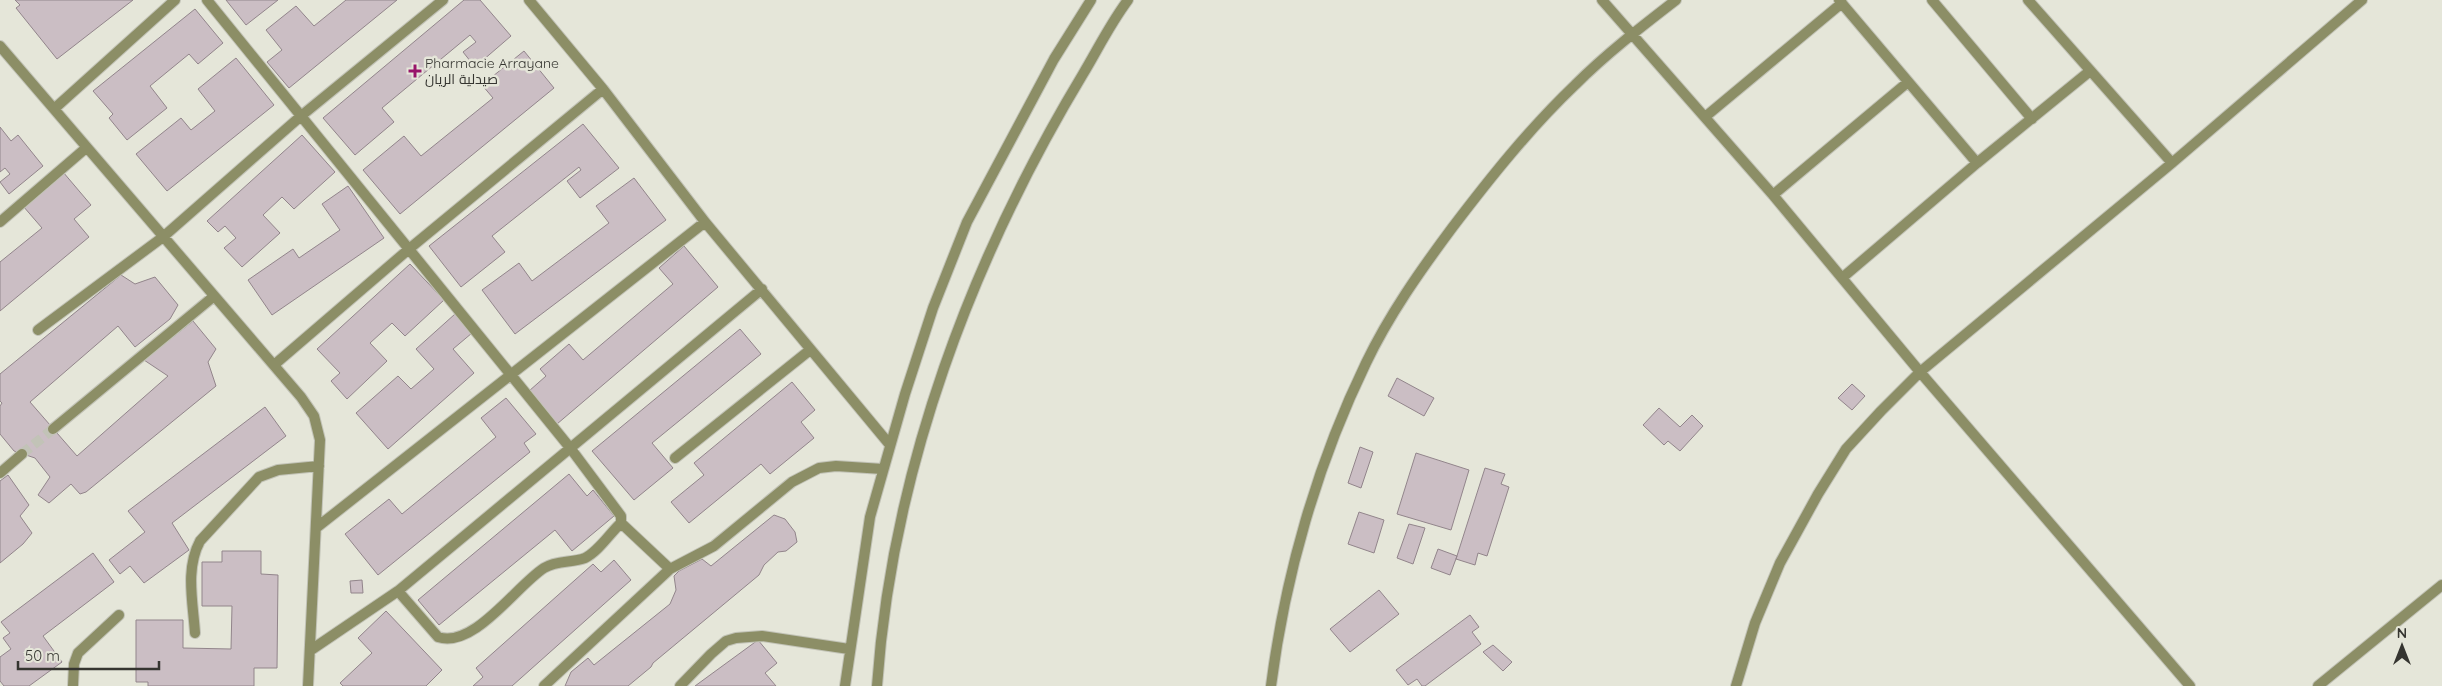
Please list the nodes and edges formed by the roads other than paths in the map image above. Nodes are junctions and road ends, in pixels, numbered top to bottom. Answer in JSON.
{"nodes":[{"id":1,"x":176,"y":0,"type":"edge"},
{"id":2,"x":207,"y":0,"type":"edge"},
{"id":3,"x":443,"y":0,"type":"edge"},
{"id":4,"x":529,"y":0,"type":"edge"},
{"id":5,"x":1091,"y":0,"type":"edge"},
{"id":6,"x":1128,"y":0,"type":"edge"},
{"id":7,"x":1602,"y":0,"type":"edge"},
{"id":8,"x":1676,"y":0,"type":"edge"},
{"id":9,"x":1932,"y":0,"type":"edge"},
{"id":10,"x":2362,"y":0,"type":"edge"},
{"id":11,"x":2032,"y":1,"type":"edge"},
{"id":12,"x":1840,"y":2,"type":"edge"},
{"id":13,"x":1632,"y":35,"type":"junction"},
{"id":14,"x":0,"y":46,"type":"edge"},
{"id":15,"x":2090,"y":71,"type":"junction"},
{"id":16,"x":1908,"y":82,"type":"junction"},
{"id":17,"x":603,"y":89,"type":"junction"},
{"id":18,"x":54,"y":109,"type":"junction"},
{"id":19,"x":301,"y":116,"type":"junction"},
{"id":20,"x":1705,"y":117,"type":"junction"},
{"id":21,"x":2032,"y":119,"type":"junction"},
{"id":22,"x":86,"y":148,"type":"junction"},
{"id":23,"x":1977,"y":163,"type":"junction"},
{"id":24,"x":2172,"y":163,"type":"junction"},
{"id":25,"x":1773,"y":195,"type":"junction"},
{"id":26,"x":0,"y":222,"type":"edge"},
{"id":27,"x":705,"y":222,"type":"junction"},
{"id":28,"x":162,"y":237,"type":"junction"},
{"id":29,"x":409,"y":249,"type":"junction"},
{"id":30,"x":1842,"y":278,"type":"junction"},
{"id":31,"x":762,"y":289,"type":"junction"},
{"id":32,"x":213,"y":297,"type":"junction"},
{"id":33,"x":38,"y":330,"type":"dead end"},
{"id":34,"x":810,"y":350,"type":"junction"},
{"id":35,"x":274,"y":365,"type":"junction"},
{"id":36,"x":1920,"y":372,"type":"junction"},
{"id":37,"x":512,"y":376,"type":"junction"},
{"id":38,"x":53,"y":429,"type":"tunnel mouth"},
{"id":39,"x":890,"y":445,"type":"junction"},
{"id":40,"x":571,"y":449,"type":"junction"},
{"id":41,"x":22,"y":454,"type":"tunnel mouth"},
{"id":42,"x":675,"y":458,"type":"dead end"},
{"id":43,"x":319,"y":466,"type":"junction"},
{"id":44,"x":883,"y":468,"type":"junction"},
{"id":45,"x":0,"y":473,"type":"edge"},
{"id":46,"x":621,"y":523,"type":"junction"},
{"id":47,"x":316,"y":528,"type":"junction"},
{"id":48,"x":670,"y":569,"type":"junction"},
{"id":49,"x":2442,"y":586,"type":"edge"},
{"id":50,"x":398,"y":591,"type":"junction"},
{"id":51,"x":119,"y":615,"type":"dead end"},
{"id":52,"x":195,"y":633,"type":"dead end"},
{"id":53,"x":849,"y":649,"type":"junction"},
{"id":54,"x":311,"y":650,"type":"junction"},
{"id":55,"x":73,"y":686,"type":"edge"},
{"id":56,"x":308,"y":686,"type":"edge"},
{"id":57,"x":544,"y":686,"type":"edge"},
{"id":58,"x":680,"y":686,"type":"edge"},
{"id":59,"x":846,"y":686,"type":"edge"},
{"id":60,"x":877,"y":686,"type":"edge"},
{"id":61,"x":1271,"y":686,"type":"edge"},
{"id":62,"x":1736,"y":686,"type":"edge"},
{"id":63,"x":2190,"y":686,"type":"edge"},
{"id":64,"x":2318,"y":686,"type":"edge"}],
"edges":[{"from":1,"to":18,"type":"street"},
{"from":2,"to":19,"type":"street"},
{"from":3,"to":19,"type":"street"},
{"from":4,"to":17,"type":"street"},
{"from":5,"to":39,"type":"street"},
{"from":6,"to":60,"type":"street"},
{"from":7,"to":13,"type":"street"},
{"from":8,"to":13,"type":"street"},
{"from":9,"to":21,"type":"street"},
{"from":10,"to":24,"type":"street"},
{"from":11,"to":15,"type":"street"},
{"from":12,"to":16,"type":"street"},
{"from":12,"to":20,"type":"street"},
{"from":13,"to":20,"type":"street"},
{"from":13,"to":61,"type":"street"},
{"from":14,"to":18,"type":"street"},
{"from":15,"to":21,"type":"street"},
{"from":15,"to":24,"type":"street"},
{"from":16,"to":23,"type":"street"},
{"from":16,"to":25,"type":"street"},
{"from":17,"to":27,"type":"street"},
{"from":17,"to":29,"type":"street"},
{"from":18,"to":22,"type":"street"},
{"from":19,"to":28,"type":"street"},
{"from":19,"to":29,"type":"street"},
{"from":20,"to":25,"type":"street"},
{"from":21,"to":23,"type":"street"},
{"from":22,"to":26,"type":"street"},
{"from":22,"to":28,"type":"street"},
{"from":23,"to":30,"type":"street"},
{"from":24,"to":36,"type":"street"},
{"from":25,"to":30,"type":"street"},
{"from":27,"to":31,"type":"street"},
{"from":27,"to":37,"type":"street"},
{"from":28,"to":32,"type":"street"},
{"from":28,"to":33,"type":"street"},
{"from":29,"to":35,"type":"street"},
{"from":29,"to":37,"type":"street"},
{"from":30,"to":36,"type":"street"},
{"from":31,"to":34,"type":"street"},
{"from":31,"to":40,"type":"street"},
{"from":32,"to":35,"type":"street"},
{"from":32,"to":38,"type":"street"},
{"from":34,"to":39,"type":"street"},
{"from":34,"to":42,"type":"street"},
{"from":35,"to":43,"type":"street"},
{"from":36,"to":62,"type":"street"},
{"from":36,"to":63,"type":"street"},
{"from":37,"to":40,"type":"street"},
{"from":37,"to":47,"type":"street"},
{"from":39,"to":44,"type":"street"},
{"from":40,"to":46,"type":"street"},
{"from":40,"to":50,"type":"street"},
{"from":41,"to":45,"type":"street"},
{"from":43,"to":47,"type":"street"},
{"from":43,"to":52,"type":"street"},
{"from":44,"to":48,"type":"street"},
{"from":44,"to":53,"type":"street"},
{"from":46,"to":48,"type":"street"},
{"from":46,"to":50,"type":"street"},
{"from":47,"to":54,"type":"street"},
{"from":48,"to":57,"type":"street"},
{"from":49,"to":64,"type":"street"},
{"from":50,"to":54,"type":"street"},
{"from":51,"to":55,"type":"street"},
{"from":53,"to":58,"type":"street"},
{"from":53,"to":59,"type":"street"},
{"from":54,"to":56,"type":"street"}]}
